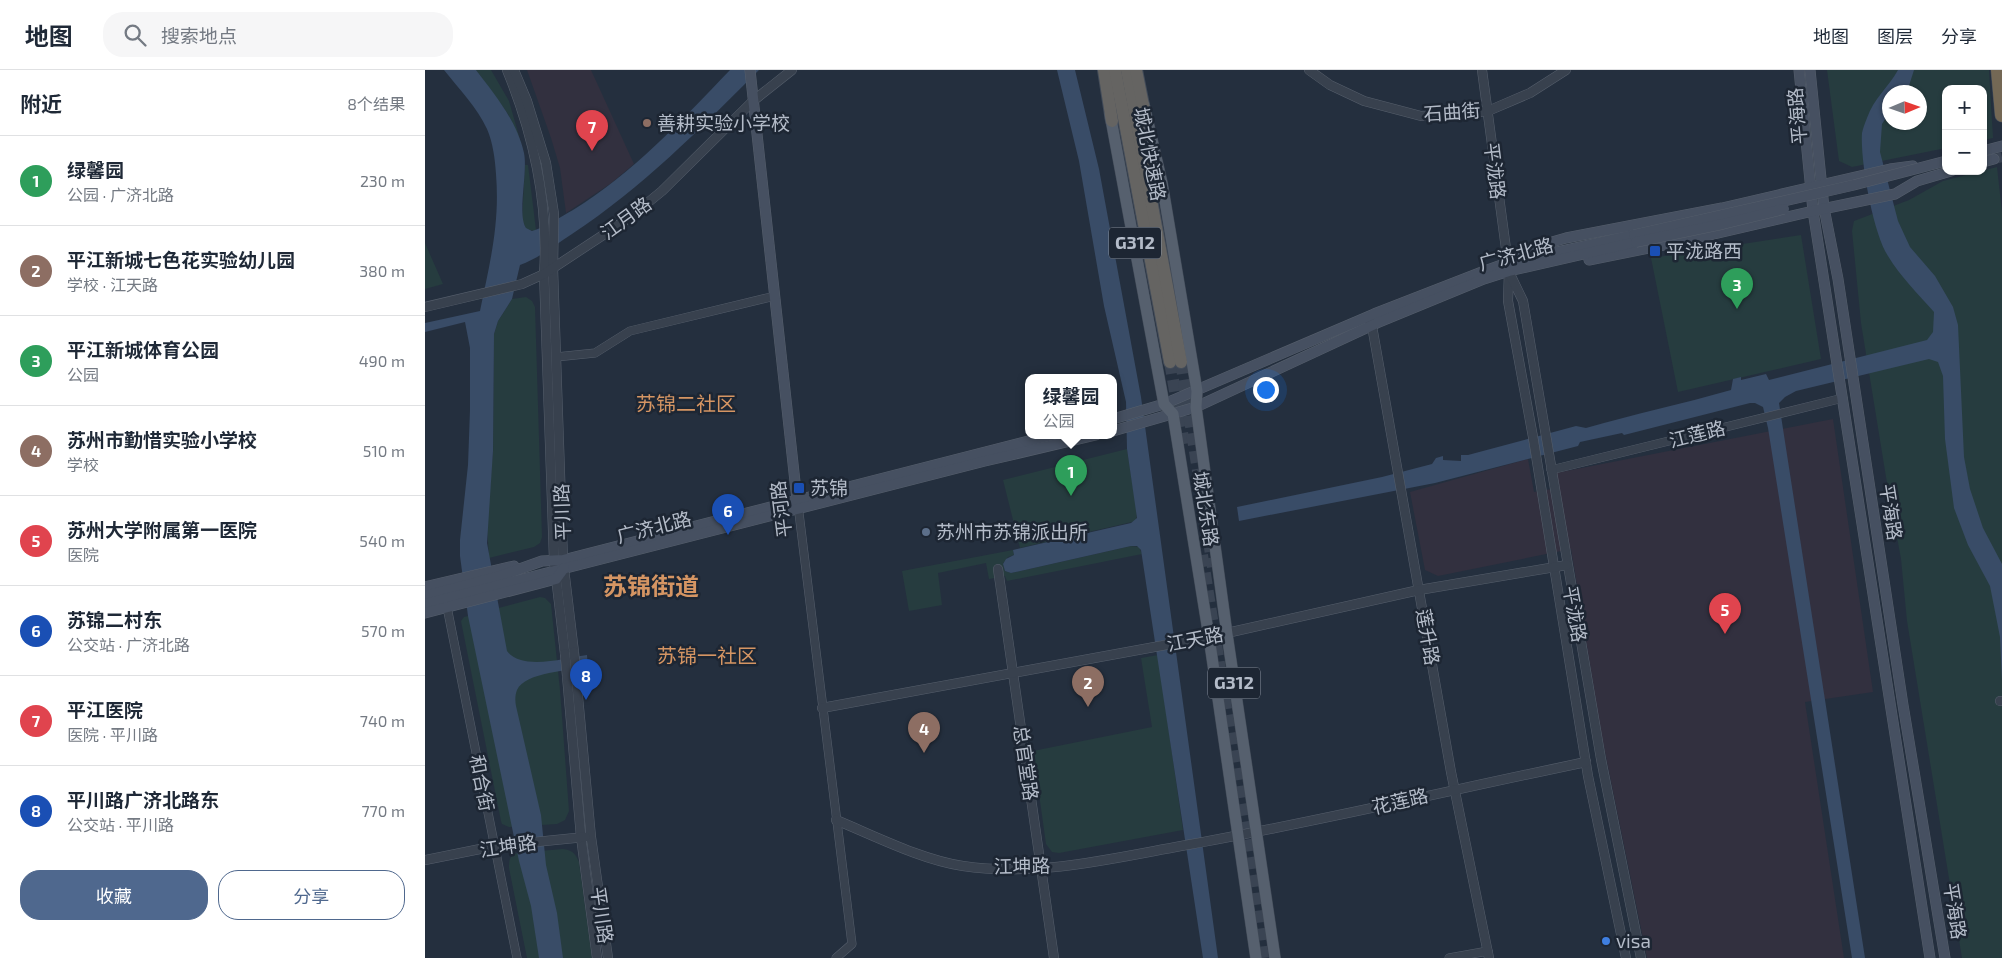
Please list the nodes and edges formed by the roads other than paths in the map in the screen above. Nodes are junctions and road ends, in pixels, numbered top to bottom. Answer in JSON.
{"nodes":[{"id":1,"x":507,"y":70,"type":"edge"},
{"id":2,"x":514,"y":70,"type":"edge"},
{"id":3,"x":749,"y":70,"type":"edge"},
{"id":4,"x":792,"y":70,"type":"edge"},
{"id":5,"x":1103,"y":70,"type":"edge"},
{"id":6,"x":1115,"y":70,"type":"edge"},
{"id":7,"x":1127,"y":70,"type":"edge"},
{"id":8,"x":1137,"y":70,"type":"edge"},
{"id":9,"x":1309,"y":70,"type":"edge"},
{"id":10,"x":1483,"y":70,"type":"edge"},
{"id":11,"x":1566,"y":70,"type":"edge"},
{"id":12,"x":1799,"y":70,"type":"edge"},
{"id":13,"x":1810,"y":70,"type":"edge"},
{"id":14,"x":1998,"y":70,"type":"edge"},
{"id":15,"x":753,"y":101,"type":"junction"},
{"id":16,"x":1487,"y":111,"type":"junction"},
{"id":17,"x":1145,"y":115,"type":"joint"},
{"id":18,"x":2002,"y":115,"type":"edge"},
{"id":19,"x":1112,"y":121,"type":"joint"},
{"id":20,"x":1942,"y":158,"type":"edge"},
{"id":21,"x":1942,"y":162,"type":"edge"},
{"id":22,"x":1942,"y":168,"type":"edge"},
{"id":23,"x":1942,"y":174,"type":"edge"},
{"id":24,"x":1821,"y":185,"type":"junction"},
{"id":25,"x":1810,"y":187,"type":"junction"},
{"id":26,"x":1824,"y":208,"type":"junction"},
{"id":27,"x":1813,"y":210,"type":"junction"},
{"id":28,"x":1635,"y":238,"type":"junction"},
{"id":29,"x":1508,"y":267,"type":"junction"},
{"id":30,"x":553,"y":268,"type":"junction"},
{"id":31,"x":544,"y":274,"type":"junction"},
{"id":32,"x":775,"y":296,"type":"junction"},
{"id":33,"x":425,"y":307,"type":"edge"},
{"id":34,"x":1370,"y":321,"type":"junction"},
{"id":35,"x":556,"y":357,"type":"junction"},
{"id":36,"x":1197,"y":391,"type":"junction"},
{"id":37,"x":1843,"y":398,"type":"junction"},
{"id":38,"x":1164,"y":404,"type":"junction"},
{"id":39,"x":1197,"y":407,"type":"junction"},
{"id":40,"x":1173,"y":414,"type":"junction"},
{"id":41,"x":1117,"y":418,"type":"edge"},
{"id":42,"x":1118,"y":429,"type":"edge"},
{"id":43,"x":1037,"y":439,"type":"edge"},
{"id":44,"x":1079,"y":439,"type":"edge"},
{"id":45,"x":1551,"y":470,"type":"junction"},
{"id":46,"x":798,"y":504,"type":"junction"},
{"id":47,"x":1567,"y":564,"type":"junction"},
{"id":48,"x":1555,"y":566,"type":"junction"},
{"id":49,"x":559,"y":568,"type":"junction"},
{"id":50,"x":998,"y":568,"type":"dead end"},
{"id":51,"x":501,"y":580,"type":"junction"},
{"id":52,"x":425,"y":587,"type":"edge"},
{"id":53,"x":462,"y":590,"type":"junction"},
{"id":54,"x":1419,"y":590,"type":"junction"},
{"id":55,"x":425,"y":596,"type":"edge"},
{"id":56,"x":425,"y":604,"type":"edge"},
{"id":57,"x":447,"y":607,"type":"junction"},
{"id":58,"x":425,"y":612,"type":"edge"},
{"id":59,"x":1227,"y":634,"type":"junction"},
{"id":60,"x":1209,"y":637,"type":"junction"},
{"id":61,"x":569,"y":653,"type":"junction"},
{"id":62,"x":1013,"y":672,"type":"junction"},
{"id":63,"x":572,"y":675,"type":"junction"},
{"id":64,"x":822,"y":708,"type":"junction"},
{"id":65,"x":1586,"y":762,"type":"junction"},
{"id":66,"x":1456,"y":789,"type":"junction"},
{"id":67,"x":836,"y":820,"type":"junction"},
{"id":68,"x":1256,"y":833,"type":"junction"},
{"id":69,"x":591,"y":836,"type":"junction"},
{"id":70,"x":1239,"y":836,"type":"junction"},
{"id":71,"x":581,"y":837,"type":"junction"},
{"id":72,"x":1214,"y":840,"type":"joint"},
{"id":73,"x":495,"y":846,"type":"junction"},
{"id":74,"x":425,"y":860,"type":"edge"},
{"id":75,"x":1041,"y":868,"type":"junction"},
{"id":76,"x":1488,"y":955,"type":"edge"},
{"id":77,"x":517,"y":958,"type":"edge"},
{"id":78,"x":597,"y":958,"type":"edge"},
{"id":79,"x":608,"y":958,"type":"edge"},
{"id":80,"x":836,"y":958,"type":"edge"},
{"id":81,"x":1054,"y":958,"type":"edge"},
{"id":82,"x":1257,"y":958,"type":"edge"},
{"id":83,"x":1275,"y":958,"type":"edge"},
{"id":84,"x":1449,"y":958,"type":"edge"},
{"id":85,"x":1626,"y":958,"type":"edge"},
{"id":86,"x":1641,"y":958,"type":"edge"},
{"id":87,"x":1930,"y":958,"type":"edge"},
{"id":88,"x":1945,"y":958,"type":"edge"}],
"edges":[{"from":1,"to":31,"type":"street","name":"平川路"},
{"from":2,"to":30,"type":"street","name":"平川路"},
{"from":3,"to":15,"type":"main road","name":"平河路"},
{"from":4,"to":15,"type":"street","name":"江月路"},
{"from":5,"to":19,"type":"highway"},
{"from":6,"to":7,"type":"highway","name":"城北快速路"},
{"from":8,"to":17,"type":"highway"},
{"from":9,"to":16,"type":"street","name":"石曲街"},
{"from":10,"to":16,"type":"street","name":"平泷路"},
{"from":11,"to":16,"type":"street","name":"石曲街"},
{"from":12,"to":25,"type":"main road","name":"平海路"},
{"from":13,"to":24,"type":"main road","name":"平海路"},
{"from":14,"to":18,"type":"highway"},
{"from":15,"to":30,"type":"street","name":"江月路"},
{"from":15,"to":32,"type":"main road","name":"平河路"},
{"from":16,"to":29,"type":"street","name":"平泷路"},
{"from":17,"to":36,"type":"main road","name":"城北东路","number":"G312"},
{"from":19,"to":38,"type":"main road","number":"G312"},
{"from":20,"to":24,"type":"main road"},
{"from":21,"to":28,"type":"main road","name":"广济北路","bridge":true},
{"from":22,"to":28,"type":"main road","name":"广济北路","bridge":true},
{"from":23,"to":26,"type":"main road"},
{"from":24,"to":25,"type":"main road"},
{"from":24,"to":26,"type":"main road","name":"平海路"},
{"from":25,"to":27,"type":"main road","name":"平海路"},
{"from":25,"to":29,"type":"main road"},
{"from":26,"to":27,"type":"main road"},
{"from":26,"to":88,"type":"main road","name":"平海路"},
{"from":27,"to":29,"type":"main road"},
{"from":27,"to":37,"type":"main road","name":"平海路"},
{"from":28,"to":29,"type":"main road","name":"广济北路"},
{"from":29,"to":34,"type":"main road","name":"广济北路"},
{"from":29,"to":45,"type":"street","name":"平泷路"},
{"from":29,"to":48,"type":"street","name":"平泷路"},
{"from":30,"to":31,"type":"street","name":"江月路"},
{"from":30,"to":35,"type":"street","name":"平川路"},
{"from":31,"to":33,"type":"street","name":"江月路"},
{"from":31,"to":49,"type":"street","name":"平川路"},
{"from":32,"to":35,"type":"street"},
{"from":32,"to":46,"type":"main road","name":"平河路"},
{"from":34,"to":36,"type":"main road","name":"广济北路"},
{"from":34,"to":39,"type":"main road","name":"广济北路"},
{"from":34,"to":54,"type":"street","name":"莲升路"},
{"from":35,"to":49,"type":"street","name":"平川路"},
{"from":36,"to":38,"type":"main road","name":"广济北路"},
{"from":36,"to":39,"type":"main road","name":"城北东路","number":"G312"},
{"from":37,"to":45,"type":"street","name":"江莲路"},
{"from":37,"to":87,"type":"main road","name":"平海路"},
{"from":38,"to":40,"type":"main road"},
{"from":38,"to":41,"type":"main road","name":"广济北路"},
{"from":39,"to":40,"type":"main road","name":"广济北路"},
{"from":39,"to":59,"type":"main road","name":"城北东路","number":"G312"},
{"from":40,"to":42,"type":"main road","name":"广济北路"},
{"from":40,"to":60,"type":"main road","name":"城北东路","number":"G312"},
{"from":43,"to":46,"type":"main road","name":"广济北路"},
{"from":44,"to":46,"type":"main road","name":"广济北路"},
{"from":45,"to":47,"type":"street","name":"平泷路"},
{"from":46,"to":49,"type":"main road","name":"广济北路"},
{"from":46,"to":64,"type":"street","name":"平河路"},
{"from":47,"to":48,"type":"street","name":"江天路"},
{"from":47,"to":86,"type":"street","name":"平泷路"},
{"from":48,"to":54,"type":"street","name":"江天路"},
{"from":48,"to":65,"type":"street","name":"平泷路"},
{"from":49,"to":51,"type":"main road","name":"广济北路"},
{"from":49,"to":51,"type":"main road","name":"广济北路"},
{"from":49,"to":61,"type":"street","name":"平川路"},
{"from":49,"to":61,"type":"street","name":"平川路"},
{"from":50,"to":62,"type":"street","name":"总官堂路"},
{"from":51,"to":53,"type":"main road","name":"广济北路"},
{"from":51,"to":53,"type":"main road"},
{"from":52,"to":53,"type":"main road"},
{"from":53,"to":55,"type":"main road","name":"广济北路"},
{"from":53,"to":56,"type":"main road","name":"广济北路"},
{"from":53,"to":57,"type":"main road"},
{"from":54,"to":59,"type":"street","name":"江天路"},
{"from":54,"to":66,"type":"street","name":"莲升路"},
{"from":57,"to":58,"type":"main road"},
{"from":57,"to":73,"type":"street","name":"和合街"},
{"from":59,"to":60,"type":"street","name":"江天路"},
{"from":59,"to":68,"type":"main road","name":"城北东路","number":"G312"},
{"from":60,"to":62,"type":"street","name":"江天路"},
{"from":60,"to":70,"type":"main road","name":"城北东路","number":"G312"},
{"from":61,"to":63,"type":"street","name":"平川路","bridge":true},
{"from":62,"to":64,"type":"street","name":"江天路"},
{"from":62,"to":75,"type":"street","name":"总官堂路"},
{"from":63,"to":69,"type":"street","name":"平川路"},
{"from":63,"to":71,"type":"street","name":"平川路"},
{"from":64,"to":67,"type":"street","name":"平河路"},
{"from":65,"to":66,"type":"street","name":"花莲路"},
{"from":65,"to":85,"type":"street","name":"平泷路"},
{"from":66,"to":68,"type":"street","name":"花莲路"},
{"from":66,"to":76,"type":"street","name":"莲升路"},
{"from":67,"to":75,"type":"street","name":"江坤路"},
{"from":67,"to":80,"type":"street","name":"平河路"},
{"from":68,"to":70,"type":"street","name":"花莲路"},
{"from":68,"to":83,"type":"main road","name":"城北东路","number":"G312"},
{"from":69,"to":71,"type":"street","name":"江坤路"},
{"from":69,"to":79,"type":"street","name":"平川路"},
{"from":70,"to":72,"type":"street","name":"花莲路"},
{"from":70,"to":82,"type":"main road","name":"城北东路","number":"G312"},
{"from":71,"to":73,"type":"street","name":"江坤路"},
{"from":71,"to":78,"type":"street","name":"平川路"},
{"from":72,"to":75,"type":"street","name":"江坤路"},
{"from":73,"to":74,"type":"street","name":"江坤路"},
{"from":73,"to":77,"type":"street","name":"和合街"},
{"from":75,"to":81,"type":"street","name":"总官堂路"},
{"from":76,"to":84,"type":"street"}]}
